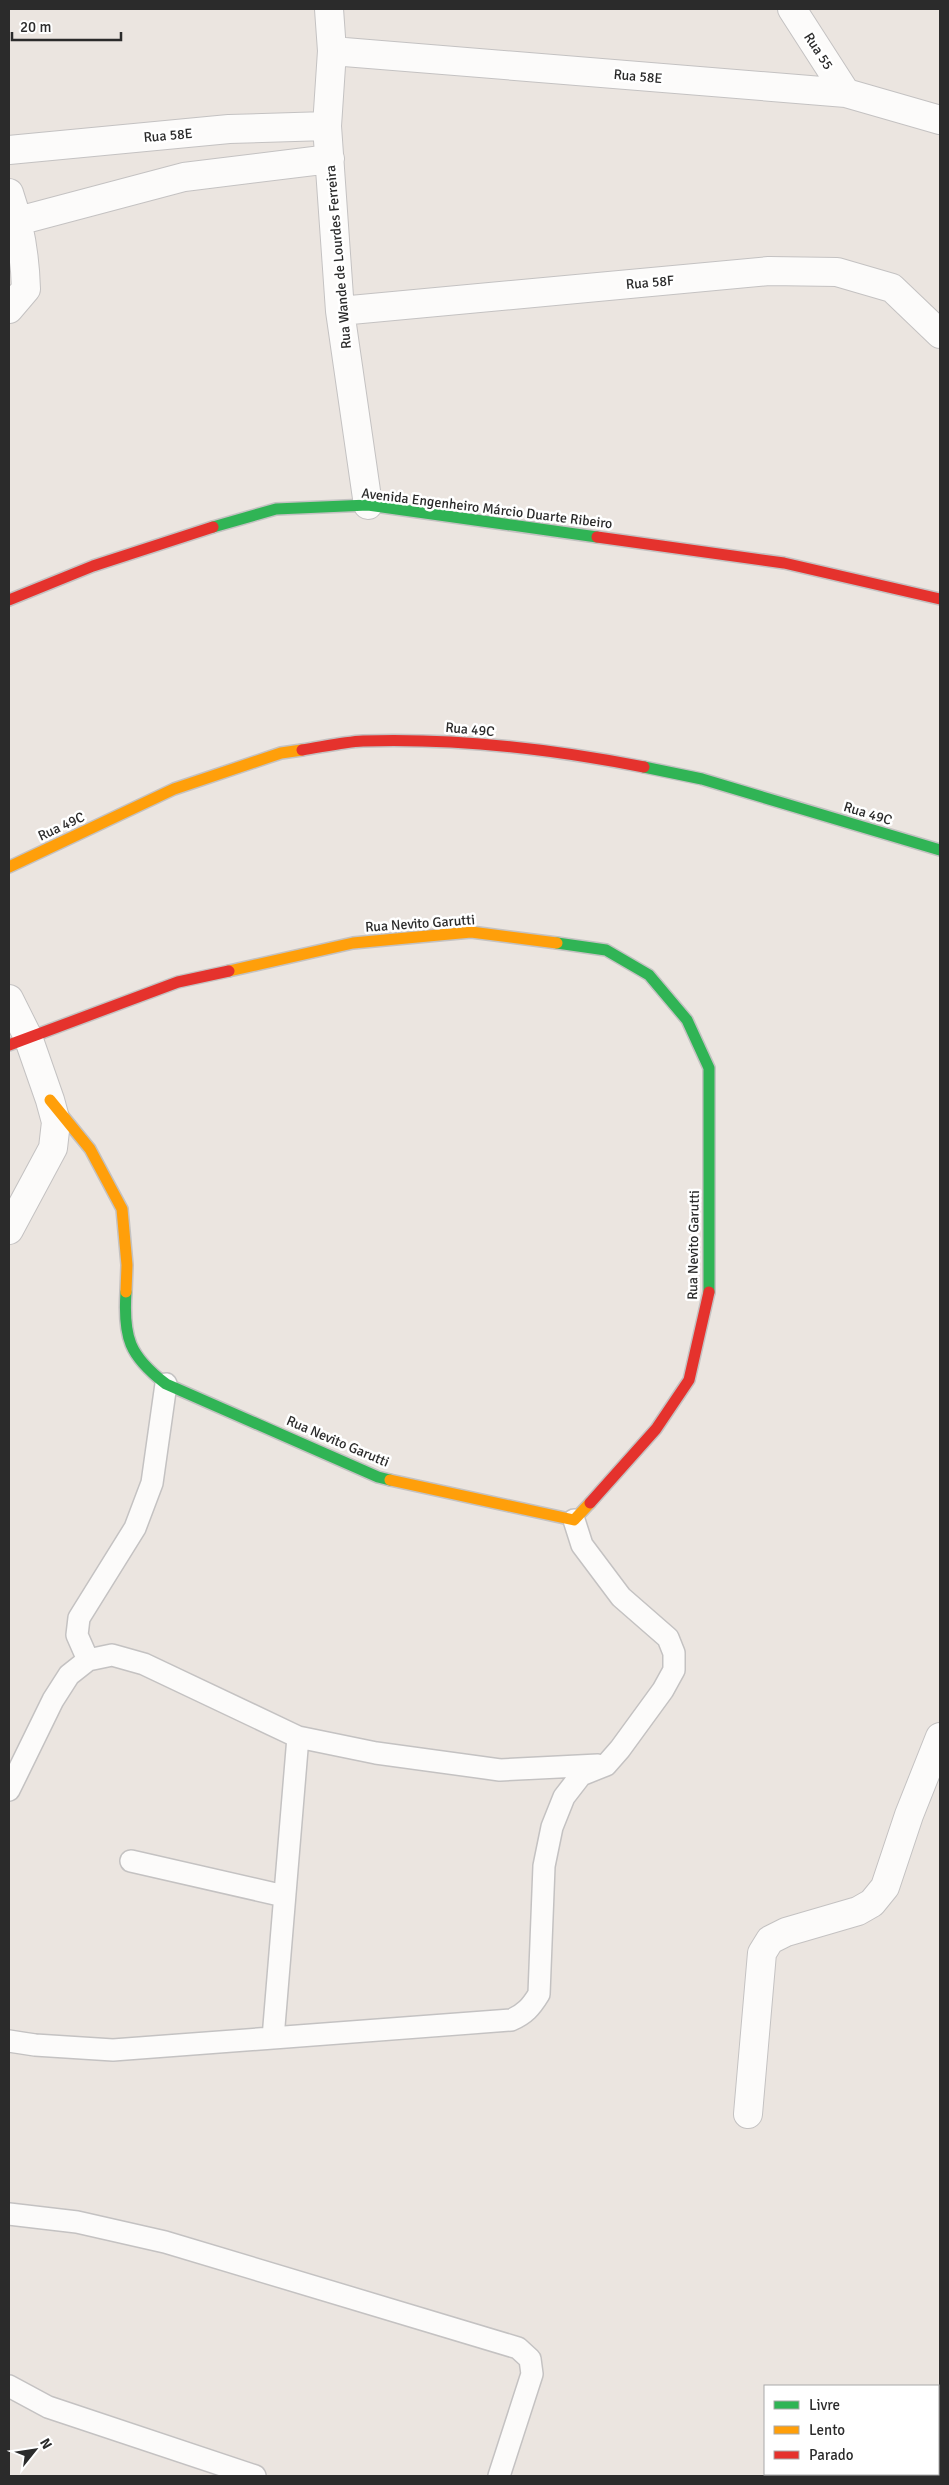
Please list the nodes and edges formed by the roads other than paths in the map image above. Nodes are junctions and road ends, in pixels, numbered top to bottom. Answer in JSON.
{"nodes":[{"id":1,"x":329,"y":9,"type":"edge"},
{"id":2,"x":792,"y":9,"type":"edge"},
{"id":3,"x":332,"y":51,"type":"junction"},
{"id":4,"x":846,"y":93,"type":"junction"},
{"id":5,"x":940,"y":120,"type":"edge"},
{"id":6,"x":328,"y":126,"type":"junction"},
{"id":7,"x":9,"y":150,"type":"edge"},
{"id":8,"x":330,"y":159,"type":"junction"},
{"id":9,"x":9,"y":193,"type":"edge"},
{"id":10,"x":18,"y":221,"type":"junction"},
{"id":11,"x":9,"y":309,"type":"edge"},
{"id":12,"x":340,"y":311,"type":"junction"},
{"id":13,"x":940,"y":334,"type":"edge"},
{"id":14,"x":368,"y":505,"type":"junction"},
{"id":15,"x":940,"y":599,"type":"edge"},
{"id":16,"x":9,"y":600,"type":"edge"},
{"id":17,"x":940,"y":850,"type":"edge"},
{"id":18,"x":9,"y":866,"type":"edge"},
{"id":19,"x":9,"y":999,"type":"edge"},
{"id":20,"x":18,"y":1041,"type":"edge"},
{"id":21,"x":50,"y":1100,"type":"junction"},
{"id":22,"x":9,"y":1230,"type":"edge"},
{"id":23,"x":166,"y":1384,"type":"junction"},
{"id":24,"x":574,"y":1520,"type":"junction"},
{"id":25,"x":88,"y":1660,"type":"junction"},
{"id":26,"x":298,"y":1737,"type":"junction"},
{"id":27,"x":940,"y":1737,"type":"edge"},
{"id":28,"x":606,"y":1764,"type":"junction"},
{"id":29,"x":9,"y":1790,"type":"edge"},
{"id":30,"x":132,"y":1861,"type":"dead end"},
{"id":31,"x":284,"y":1896,"type":"junction"},
{"id":32,"x":273,"y":2038,"type":"junction"},
{"id":33,"x":9,"y":2041,"type":"edge"},
{"id":34,"x":748,"y":2114,"type":"dead end"},
{"id":35,"x":9,"y":2214,"type":"edge"},
{"id":36,"x":9,"y":2386,"type":"edge"},
{"id":37,"x":255,"y":2476,"type":"edge"},
{"id":38,"x":499,"y":2476,"type":"edge"}],
"edges":[{"from":1,"to":3,"type":"street","name":"Rua Wande de Lourdes Ferreira"},
{"from":2,"to":4,"type":"street","name":"Rua 55"},
{"from":3,"to":4,"type":"street","name":"Rua 58E"},
{"from":3,"to":6,"type":"street","name":"Rua Wande de Lourdes Ferreira"},
{"from":4,"to":5,"type":"street","name":"Rua 58E"},
{"from":6,"to":7,"type":"street","name":"Rua 58E"},
{"from":6,"to":8,"type":"street","name":"Rua Wande de Lourdes Ferreira"},
{"from":8,"to":10,"type":"street"},
{"from":8,"to":12,"type":"street","name":"Rua Wande de Lourdes Ferreira"},
{"from":9,"to":10,"type":"street"},
{"from":10,"to":11,"type":"street"},
{"from":12,"to":13,"type":"street","name":"Rua 58F"},
{"from":12,"to":14,"type":"street","name":"Rua Wande de Lourdes Ferreira"},
{"from":14,"to":15,"type":"street","name":"Avenida Engenheiro Márcio Duarte Ribeiro"},
{"from":14,"to":16,"type":"street","name":"Avenida Engenheiro Márcio Duarte Ribeiro"},
{"from":17,"to":18,"type":"street","name":"Rua 49C"},
{"from":19,"to":20,"type":"street"},
{"from":20,"to":21,"type":"street"},
{"from":20,"to":24,"type":"street","name":"Rua Nevito Garutti"},
{"from":21,"to":22,"type":"street"},
{"from":21,"to":23,"type":"street","name":"Rua Nevito Garutti"},
{"from":23,"to":24,"type":"street","name":"Rua Nevito Garutti"},
{"from":23,"to":25,"type":"lane"},
{"from":24,"to":28,"type":"lane"},
{"from":25,"to":26,"type":"lane"},
{"from":25,"to":29,"type":"lane"},
{"from":26,"to":28,"type":"lane"},
{"from":26,"to":31,"type":"lane"},
{"from":27,"to":34,"type":"street"},
{"from":28,"to":32,"type":"lane"},
{"from":30,"to":31,"type":"lane"},
{"from":31,"to":32,"type":"lane"},
{"from":32,"to":33,"type":"lane"},
{"from":35,"to":38,"type":"lane"},
{"from":36,"to":37,"type":"lane"}]}
